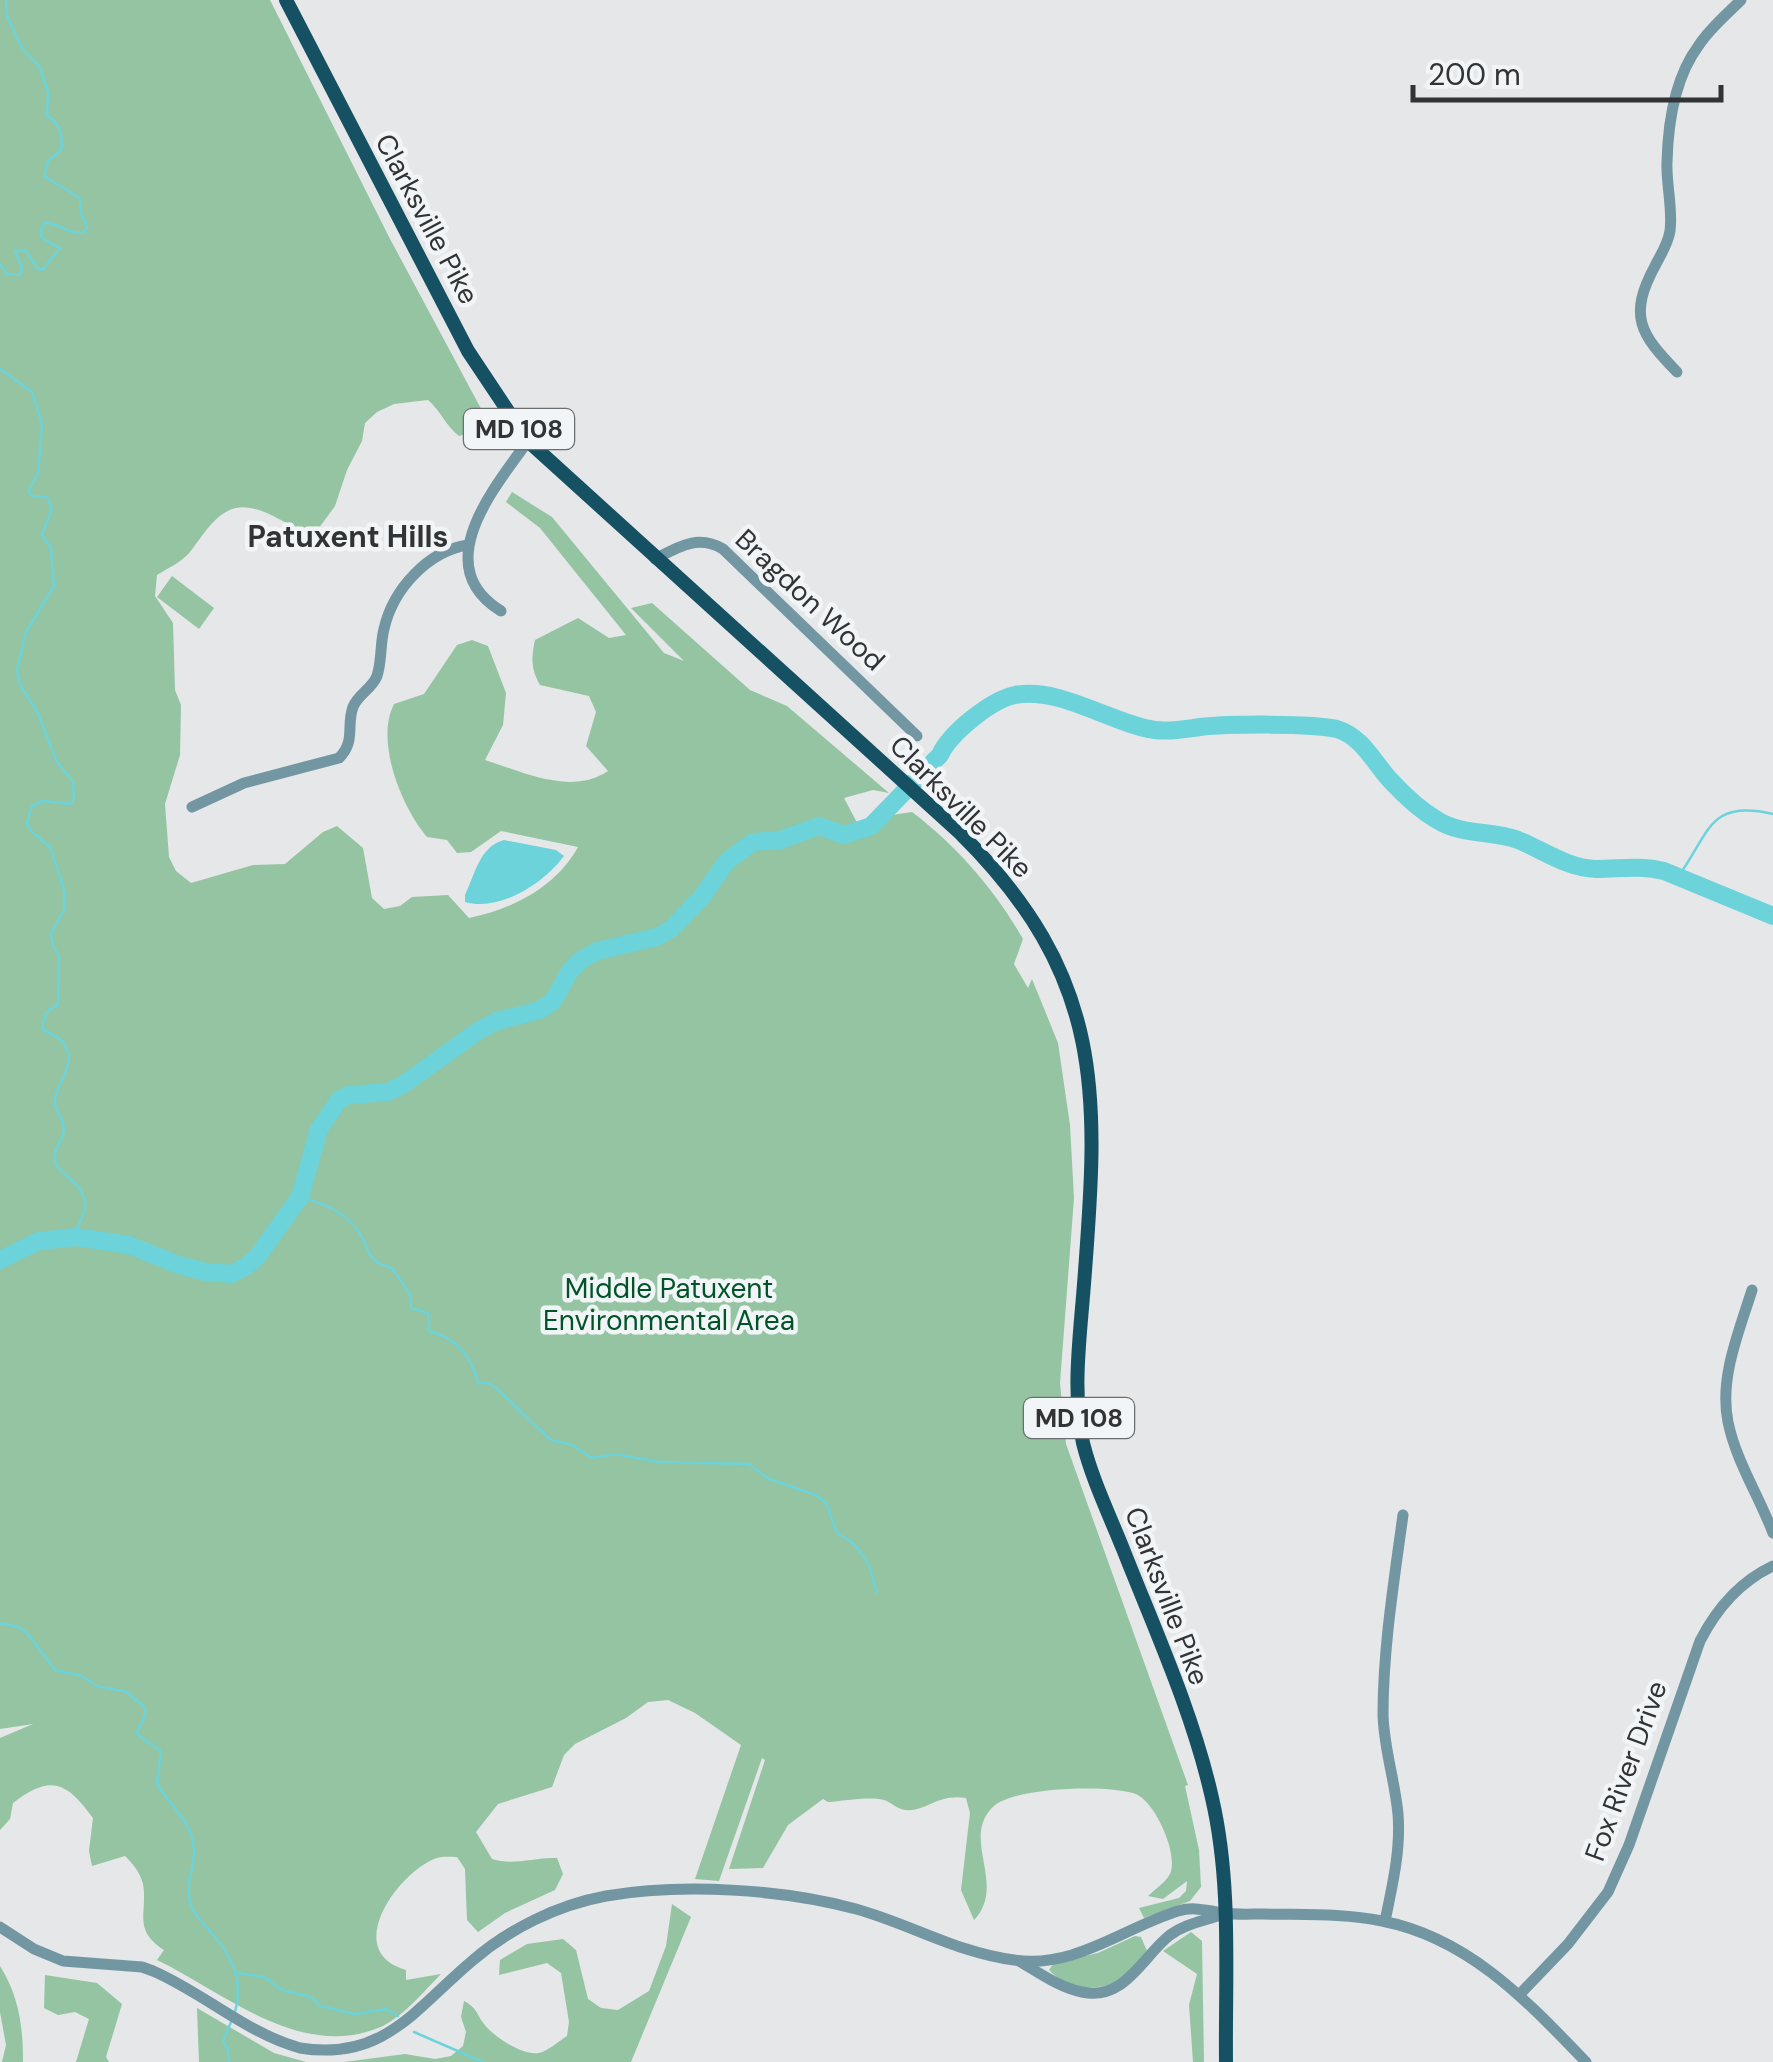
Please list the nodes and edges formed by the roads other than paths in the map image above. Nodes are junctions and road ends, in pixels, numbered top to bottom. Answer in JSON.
{"nodes":[{"id":1,"x":286,"y":0,"type":"edge"},
{"id":2,"x":1741,"y":0,"type":"edge"},
{"id":3,"x":1678,"y":372,"type":"dead end"},
{"id":4,"x":528,"y":441,"type":"junction"},
{"id":5,"x":468,"y":546,"type":"junction"},
{"id":6,"x":656,"y":560,"type":"junction"},
{"id":7,"x":501,"y":611,"type":"dead end"},
{"id":8,"x":917,"y":736,"type":"dead end"},
{"id":9,"x":192,"y":807,"type":"dead end"},
{"id":10,"x":1752,"y":1290,"type":"dead end"},
{"id":11,"x":1404,"y":1516,"type":"dead end"},
{"id":12,"x":1773,"y":1533,"type":"edge"},
{"id":13,"x":1773,"y":1566,"type":"edge"},
{"id":14,"x":1224,"y":1913,"type":"junction"},
{"id":15,"x":1384,"y":1922,"type":"junction"},
{"id":16,"x":1,"y":1929,"type":"edge"},
{"id":17,"x":1019,"y":1961,"type":"junction"},
{"id":18,"x":1520,"y":1994,"type":"junction"},
{"id":19,"x":1226,"y":2062,"type":"edge"},
{"id":20,"x":1586,"y":2062,"type":"edge"}],
"edges":[{"from":1,"to":4,"type":"main road","name":"Clarksville Pike","number":"MD 108"},
{"from":2,"to":3,"type":"street"},
{"from":4,"to":5,"type":"street"},
{"from":4,"to":6,"type":"main road","name":"Clarksville Pike","number":"MD 108"},
{"from":5,"to":7,"type":"street"},
{"from":5,"to":9,"type":"street"},
{"from":6,"to":8,"type":"street","name":"Bragdon Wood"},
{"from":6,"to":14,"type":"main road","name":"Clarksville Pike","number":"MD 108"},
{"from":10,"to":12,"type":"street"},
{"from":11,"to":15,"type":"street"},
{"from":13,"to":18,"type":"street","name":"Fox River Drive"},
{"from":14,"to":15,"type":"street"},
{"from":14,"to":17,"type":"street"},
{"from":14,"to":17,"type":"street"},
{"from":14,"to":19,"type":"main road","name":"Clarksville Pike","number":"MD 108"},
{"from":15,"to":18,"type":"street"},
{"from":16,"to":17,"type":"street"},
{"from":18,"to":20,"type":"street"}]}
